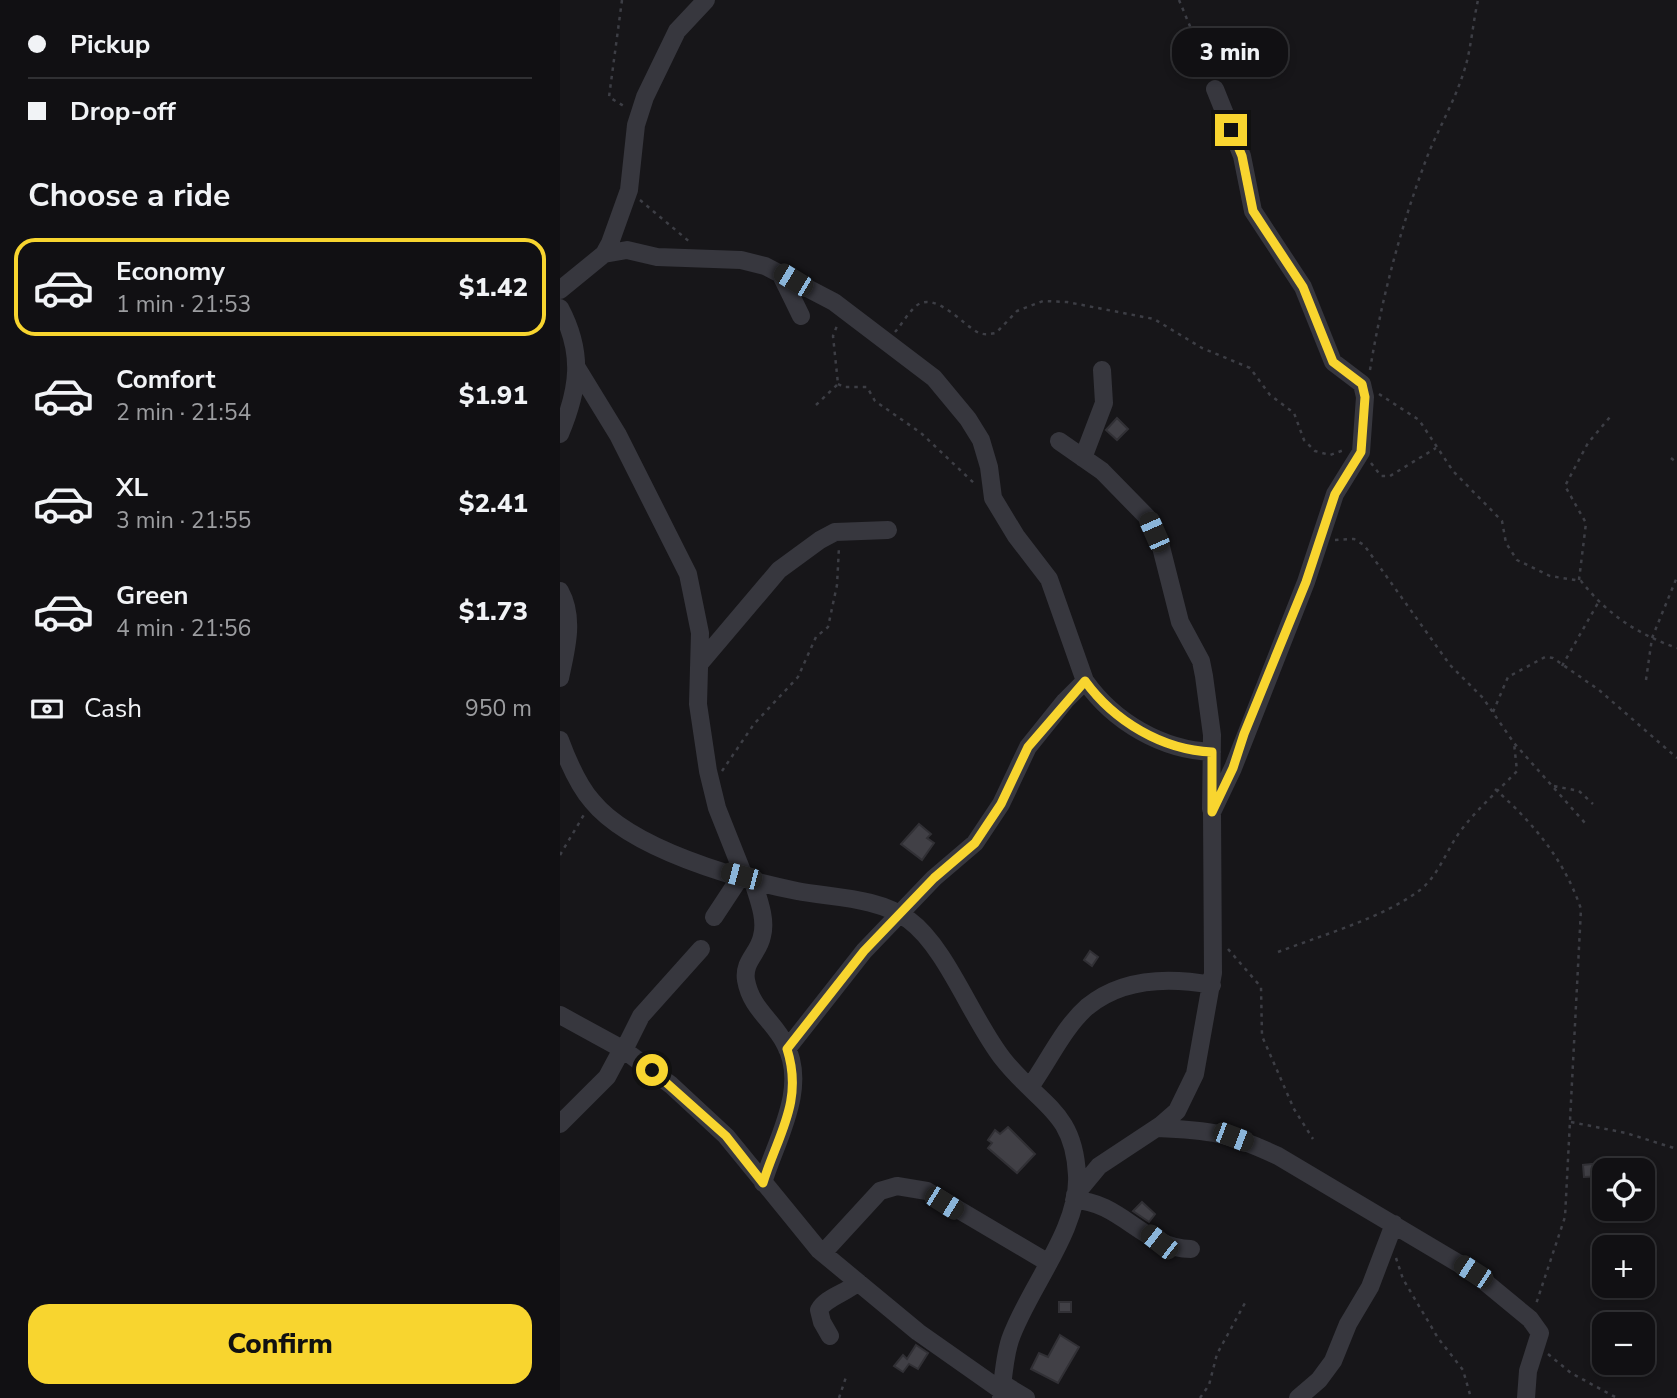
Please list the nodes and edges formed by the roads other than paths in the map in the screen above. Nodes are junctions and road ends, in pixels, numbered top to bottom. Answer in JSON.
{"nodes":[{"id":1,"x":706,"y":0,"type":"edge"},
{"id":2,"x":1215,"y":89,"type":"road end"},
{"id":3,"x":604,"y":254,"type":"junction"},
{"id":4,"x":779,"y":272,"type":"junction"},
{"id":5,"x":560,"y":290,"type":"edge"},
{"id":6,"x":560,"y":308,"type":"edge"},
{"id":7,"x":801,"y":316,"type":"dead end"},
{"id":8,"x":577,"y":368,"type":"junction"},
{"id":9,"x":1102,"y":370,"type":"dead end"},
{"id":10,"x":560,"y":434,"type":"edge"},
{"id":11,"x":1059,"y":441,"type":"dead end"},
{"id":12,"x":1083,"y":458,"type":"junction"},
{"id":13,"x":888,"y":530,"type":"dead end"},
{"id":14,"x":560,"y":591,"type":"edge"},
{"id":15,"x":701,"y":662,"type":"junction"},
{"id":16,"x":560,"y":678,"type":"edge"},
{"id":17,"x":1085,"y":681,"type":"junction"},
{"id":18,"x":560,"y":740,"type":"edge"},
{"id":19,"x":1212,"y":752,"type":"junction"},
{"id":20,"x":1212,"y":812,"type":"junction"},
{"id":21,"x":746,"y":877,"type":"junction"},
{"id":22,"x":898,"y":914,"type":"junction"},
{"id":23,"x":714,"y":917,"type":"dead end"},
{"id":24,"x":701,"y":949,"type":"dead end"},
{"id":25,"x":1212,"y":985,"type":"junction"},
{"id":26,"x":560,"y":1015,"type":"edge"},
{"id":27,"x":787,"y":1049,"type":"junction"},
{"id":28,"x":623,"y":1050,"type":"junction"},
{"id":29,"x":1030,"y":1087,"type":"junction"},
{"id":30,"x":560,"y":1124,"type":"edge"},
{"id":31,"x":1157,"y":1128,"type":"junction"},
{"id":32,"x":763,"y":1183,"type":"junction"},
{"id":33,"x":1074,"y":1198,"type":"junction"},
{"id":34,"x":1392,"y":1229,"type":"junction"},
{"id":35,"x":1191,"y":1249,"type":"dead end"},
{"id":36,"x":823,"y":1253,"type":"junction"},
{"id":37,"x":1047,"y":1262,"type":"junction"},
{"id":38,"x":858,"y":1282,"type":"junction"},
{"id":39,"x":830,"y":1336,"type":"dead end"},
{"id":40,"x":1002,"y":1391,"type":"edge"},
{"id":41,"x":1299,"y":1397,"type":"edge"},
{"id":42,"x":1026,"y":1398,"type":"edge"},
{"id":43,"x":1526,"y":1398,"type":"edge"}],
"edges":[{"from":1,"to":3,"type":"street"},
{"from":2,"to":20,"type":"street"},
{"from":3,"to":4,"type":"street"},
{"from":3,"to":5,"type":"street"},
{"from":4,"to":7,"type":"street"},
{"from":4,"to":17,"type":"street"},
{"from":6,"to":8,"type":"street"},
{"from":8,"to":10,"type":"street"},
{"from":8,"to":15,"type":"street"},
{"from":9,"to":12,"type":"street"},
{"from":11,"to":12,"type":"street"},
{"from":12,"to":19,"type":"street"},
{"from":13,"to":15,"type":"street"},
{"from":14,"to":16,"type":"street"},
{"from":15,"to":21,"type":"street"},
{"from":17,"to":19,"type":"street"},
{"from":17,"to":22,"type":"street"},
{"from":18,"to":21,"type":"street"},
{"from":19,"to":20,"type":"street"},
{"from":20,"to":25,"type":"street"},
{"from":21,"to":22,"type":"street"},
{"from":21,"to":23,"type":"street"},
{"from":21,"to":27,"type":"street"},
{"from":22,"to":27,"type":"street"},
{"from":22,"to":29,"type":"street"},
{"from":24,"to":28,"type":"street"},
{"from":25,"to":29,"type":"street"},
{"from":25,"to":31,"type":"street"},
{"from":26,"to":28,"type":"street"},
{"from":27,"to":32,"type":"street"},
{"from":28,"to":30,"type":"street"},
{"from":28,"to":32,"type":"street"},
{"from":29,"to":33,"type":"street"},
{"from":31,"to":33,"type":"street"},
{"from":31,"to":34,"type":"street"},
{"from":32,"to":36,"type":"street"},
{"from":33,"to":35,"type":"street"},
{"from":33,"to":37,"type":"street"},
{"from":34,"to":41,"type":"street"},
{"from":34,"to":43,"type":"street"},
{"from":36,"to":37,"type":"street"},
{"from":36,"to":38,"type":"street"},
{"from":37,"to":40,"type":"street"},
{"from":38,"to":39,"type":"street"},
{"from":38,"to":40,"type":"street"},
{"from":40,"to":42,"type":"street"}]}
